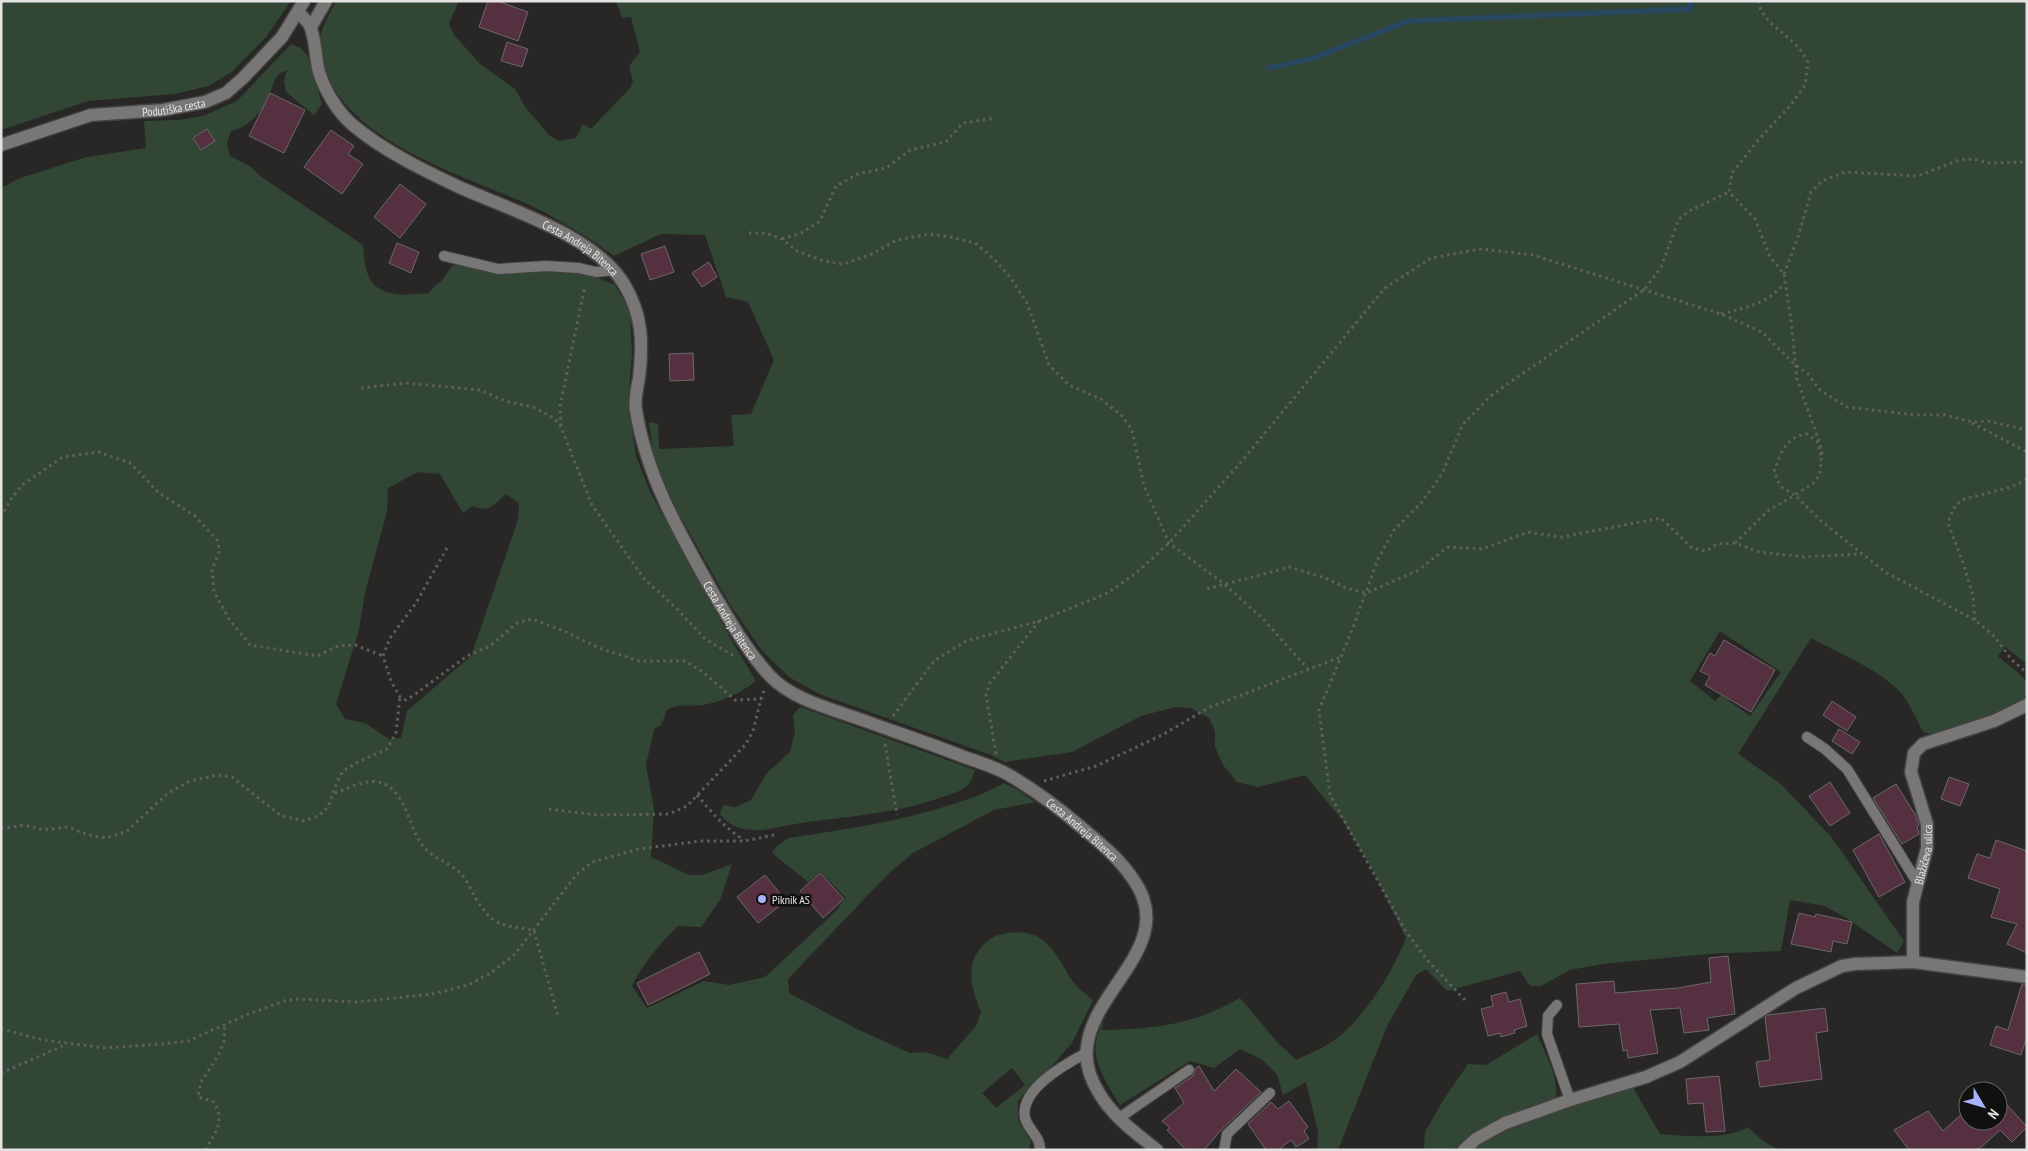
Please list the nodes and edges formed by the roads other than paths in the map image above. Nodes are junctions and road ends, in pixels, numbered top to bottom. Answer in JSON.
{"nodes":[{"id":1,"x":326,"y":1,"type":"edge"},
{"id":2,"x":301,"y":7,"type":"edge"},
{"id":3,"x":311,"y":27,"type":"junction"},
{"id":4,"x":1,"y":146,"type":"edge"},
{"id":5,"x":444,"y":256,"type":"dead end"},
{"id":6,"x":614,"y":270,"type":"junction"},
{"id":7,"x":2027,"y":705,"type":"edge"},
{"id":8,"x":1807,"y":737,"type":"dead end"},
{"id":9,"x":1917,"y":882,"type":"junction"},
{"id":10,"x":1913,"y":962,"type":"junction"},
{"id":11,"x":2027,"y":976,"type":"edge"},
{"id":12,"x":1557,"y":1005,"type":"dead end"},
{"id":13,"x":1086,"y":1053,"type":"junction"},
{"id":14,"x":1189,"y":1070,"type":"dead end"},
{"id":15,"x":1270,"y":1093,"type":"dead end"},
{"id":16,"x":1570,"y":1100,"type":"junction"},
{"id":17,"x":1119,"y":1118,"type":"junction"},
{"id":18,"x":1040,"y":1150,"type":"edge"},
{"id":19,"x":1157,"y":1150,"type":"edge"},
{"id":20,"x":1224,"y":1150,"type":"edge"},
{"id":21,"x":1464,"y":1150,"type":"edge"}],
"edges":[{"from":1,"to":3,"type":"street"},
{"from":2,"to":3,"type":"street"},
{"from":2,"to":4,"type":"street","name":"Podutiška cesta"},
{"from":3,"to":6,"type":"street","name":"Cesta Andreja Bitenca"},
{"from":5,"to":6,"type":"lane"},
{"from":6,"to":13,"type":"street","name":"Cesta Andreja Bitenca"},
{"from":7,"to":9,"type":"street","name":"Blažičeva ulica"},
{"from":8,"to":9,"type":"lane"},
{"from":9,"to":10,"type":"street","name":"Blažičeva ulica"},
{"from":10,"to":11,"type":"street"},
{"from":10,"to":16,"type":"street"},
{"from":12,"to":16,"type":"lane"},
{"from":13,"to":17,"type":"street","name":"Cesta Andreja Bitenca"},
{"from":13,"to":18,"type":"lane"},
{"from":14,"to":17,"type":"lane"},
{"from":15,"to":20,"type":"lane"},
{"from":16,"to":21,"type":"street"},
{"from":17,"to":19,"type":"street","name":"Cesta Andreja Bitenca"}]}
